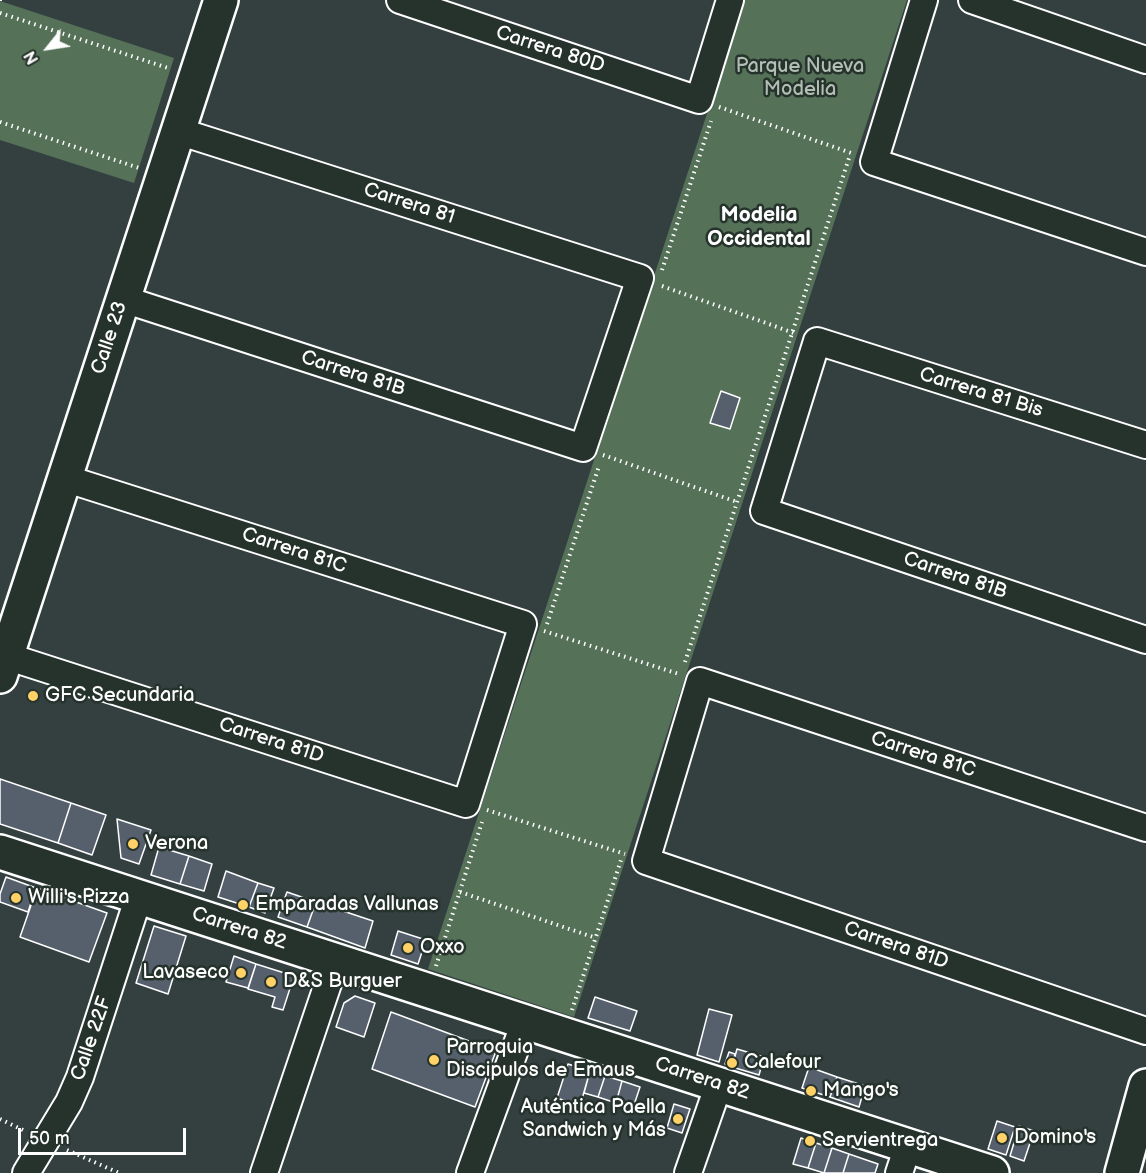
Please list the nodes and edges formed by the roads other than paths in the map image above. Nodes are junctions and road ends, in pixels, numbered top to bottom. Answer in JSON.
{"nodes":[{"id":1,"x":221,"y":0,"type":"edge"},
{"id":2,"x":400,"y":0,"type":"edge"},
{"id":3,"x":730,"y":0,"type":"edge"},
{"id":4,"x":924,"y":0,"type":"edge"},
{"id":5,"x":972,"y":0,"type":"edge"},
{"id":6,"x":1146,"y":60,"type":"edge"},
{"id":7,"x":178,"y":131,"type":"junction"},
{"id":8,"x":1146,"y":252,"type":"edge"},
{"id":9,"x":123,"y":300,"type":"junction"},
{"id":10,"x":1146,"y":445,"type":"edge"},
{"id":11,"x":591,"y":457,"type":"joint"},
{"id":12,"x":64,"y":478,"type":"junction"},
{"id":13,"x":764,"y":511,"type":"joint"},
{"id":14,"x":1146,"y":640,"type":"edge"},
{"id":15,"x":3,"y":666,"type":"edge"},
{"id":16,"x":474,"y":812,"type":"joint"},
{"id":17,"x":1146,"y":828,"type":"edge"},
{"id":18,"x":0,"y":852,"type":"edge"},
{"id":19,"x":634,"y":857,"type":"joint"},
{"id":20,"x":139,"y":897,"type":"junction"},
{"id":21,"x":336,"y":960,"type":"junction"},
{"id":22,"x":525,"y":1022,"type":"junction"},
{"id":23,"x":1146,"y":1031,"type":"edge"},
{"id":24,"x":719,"y":1084,"type":"junction"},
{"id":25,"x":1146,"y":1086,"type":"edge"},
{"id":26,"x":903,"y":1159,"type":"edge"},
{"id":27,"x":1125,"y":1160,"type":"edge"},
{"id":28,"x":26,"y":1173,"type":"edge"},
{"id":29,"x":264,"y":1173,"type":"edge"},
{"id":30,"x":470,"y":1173,"type":"edge"},
{"id":31,"x":688,"y":1173,"type":"edge"},
{"id":32,"x":992,"y":1173,"type":"edge"},
{"id":33,"x":1110,"y":1173,"type":"edge"}],
"edges":[{"from":1,"to":7,"type":"street","name":"Calle 23"},
{"from":2,"to":3,"type":"street","name":"Carrera 80D"},
{"from":4,"to":8,"type":"street"},
{"from":5,"to":6,"type":"street"},
{"from":7,"to":9,"type":"street","name":"Calle 23"},
{"from":7,"to":11,"type":"street","name":"Carrera 81"},
{"from":9,"to":11,"type":"street","name":"Carrera 81B"},
{"from":9,"to":12,"type":"street","name":"Calle 23"},
{"from":10,"to":13,"type":"street","name":"Carrera 81 Bis"},
{"from":12,"to":15,"type":"street","name":"Calle 23"},
{"from":12,"to":16,"type":"street","name":"Carrera 81C"},
{"from":13,"to":14,"type":"street","name":"Carrera 81B"},
{"from":15,"to":16,"type":"street","name":"Carrera 81D"},
{"from":17,"to":19,"type":"street","name":"Carrera 81C"},
{"from":18,"to":20,"type":"street","name":"Carrera 82"},
{"from":19,"to":23,"type":"street","name":"Carrera 81D"},
{"from":20,"to":21,"type":"street","name":"Carrera 82"},
{"from":20,"to":28,"type":"street","name":"Calle 22F"},
{"from":21,"to":22,"type":"street","name":"Carrera 82"},
{"from":21,"to":29,"type":"street"},
{"from":22,"to":24,"type":"street","name":"Carrera 82"},
{"from":22,"to":30,"type":"street"},
{"from":24,"to":26,"type":"street","name":"Carrera 82"},
{"from":24,"to":31,"type":"street"},
{"from":25,"to":27,"type":"street"},
{"from":26,"to":32,"type":"street","name":"Carrera 82"},
{"from":27,"to":33,"type":"street"}]}
